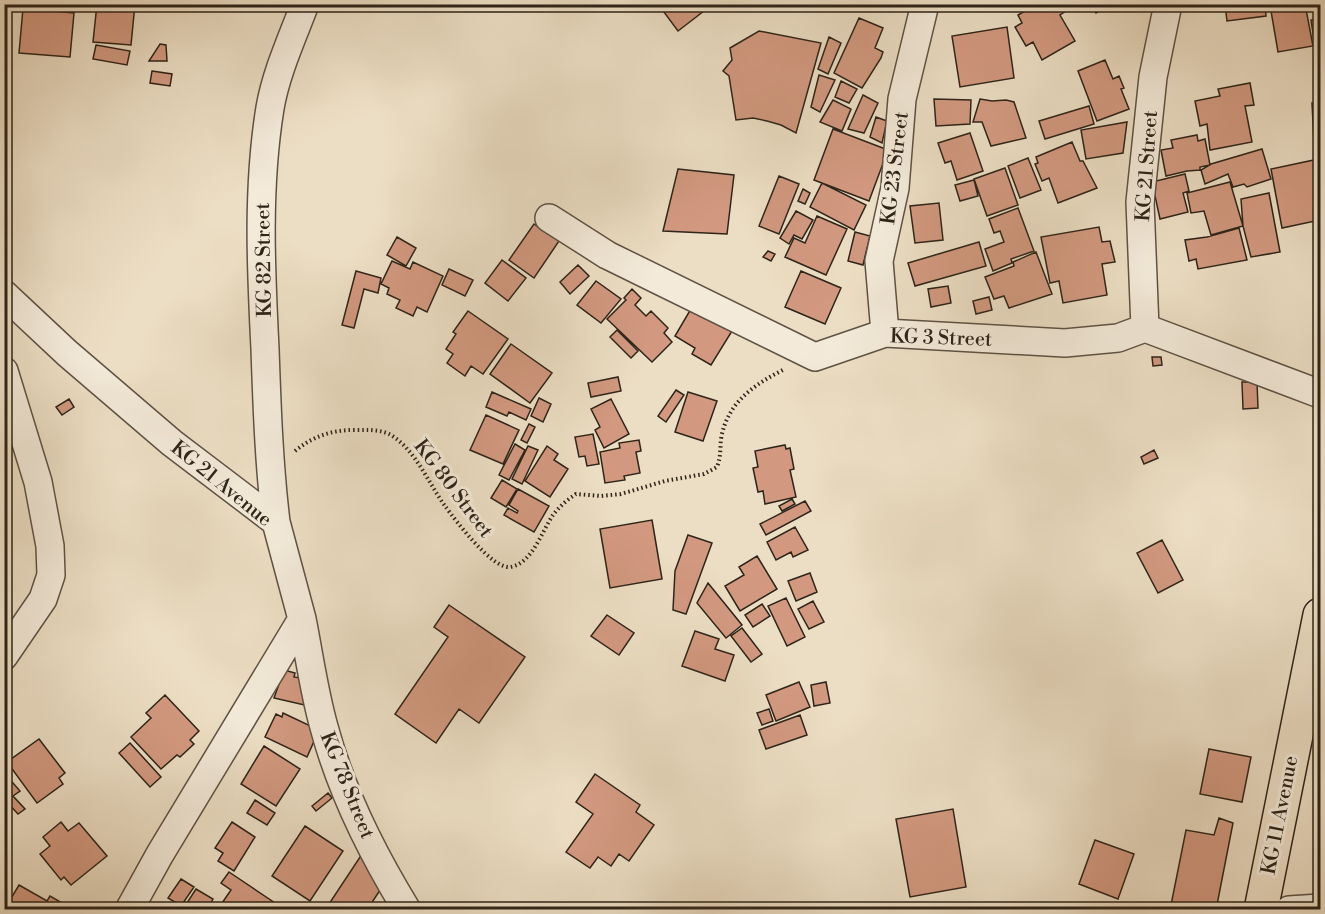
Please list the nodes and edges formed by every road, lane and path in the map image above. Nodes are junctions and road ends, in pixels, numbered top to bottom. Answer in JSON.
{"nodes":[{"id":1,"x":305,"y":4,"type":"edge"},
{"id":2,"x":925,"y":4,"type":"edge"},
{"id":3,"x":1168,"y":4,"type":"edge"},
{"id":4,"x":549,"y":218,"type":"dead end"},
{"id":5,"x":4,"y":294,"type":"edge"},
{"id":6,"x":1145,"y":328,"type":"junction"},
{"id":7,"x":885,"y":333,"type":"junction"},
{"id":8,"x":815,"y":357,"type":"junction"},
{"id":9,"x":4,"y":371,"type":"edge"},
{"id":10,"x":1320,"y":394,"type":"edge"},
{"id":11,"x":271,"y":479,"type":"junction"},
{"id":12,"x":276,"y":522,"type":"junction"},
{"id":13,"x":1320,"y":615,"type":"edge"},
{"id":14,"x":302,"y":619,"type":"junction"},
{"id":15,"x":4,"y":656,"type":"edge"},
{"id":16,"x":1320,"y":908,"type":"edge"},
{"id":17,"x":129,"y":909,"type":"edge"},
{"id":18,"x":407,"y":909,"type":"edge"},
{"id":19,"x":1261,"y":909,"type":"edge"},
{"id":20,"x":1289,"y":909,"type":"edge"}],
"edges":[{"from":1,"to":11,"type":"street","name":"KG 82 Street"},
{"from":2,"to":7,"type":"street","name":"KG 23 Street"},
{"from":3,"to":6,"type":"street","name":"KG 21 Street"},
{"from":4,"to":8,"type":"street"},
{"from":5,"to":12,"type":"street","name":"KG 21 Avenue"},
{"from":6,"to":7,"type":"street","name":"KG 3 Street"},
{"from":6,"to":10,"type":"street"},
{"from":7,"to":8,"type":"street","name":"KG 3 Street"},
{"from":8,"to":11,"type":"path","name":"KG 80 Street"},
{"from":9,"to":15,"type":"street"},
{"from":11,"to":12,"type":"street","name":"KG 82 Street"},
{"from":12,"to":14,"type":"street","name":"KG 21 Avenue"},
{"from":13,"to":19,"type":"main road","name":"KG 11 Avenue"},
{"from":14,"to":17,"type":"street"},
{"from":14,"to":18,"type":"street","name":"KG 78 Street"},
{"from":16,"to":20,"type":"street"}]}
